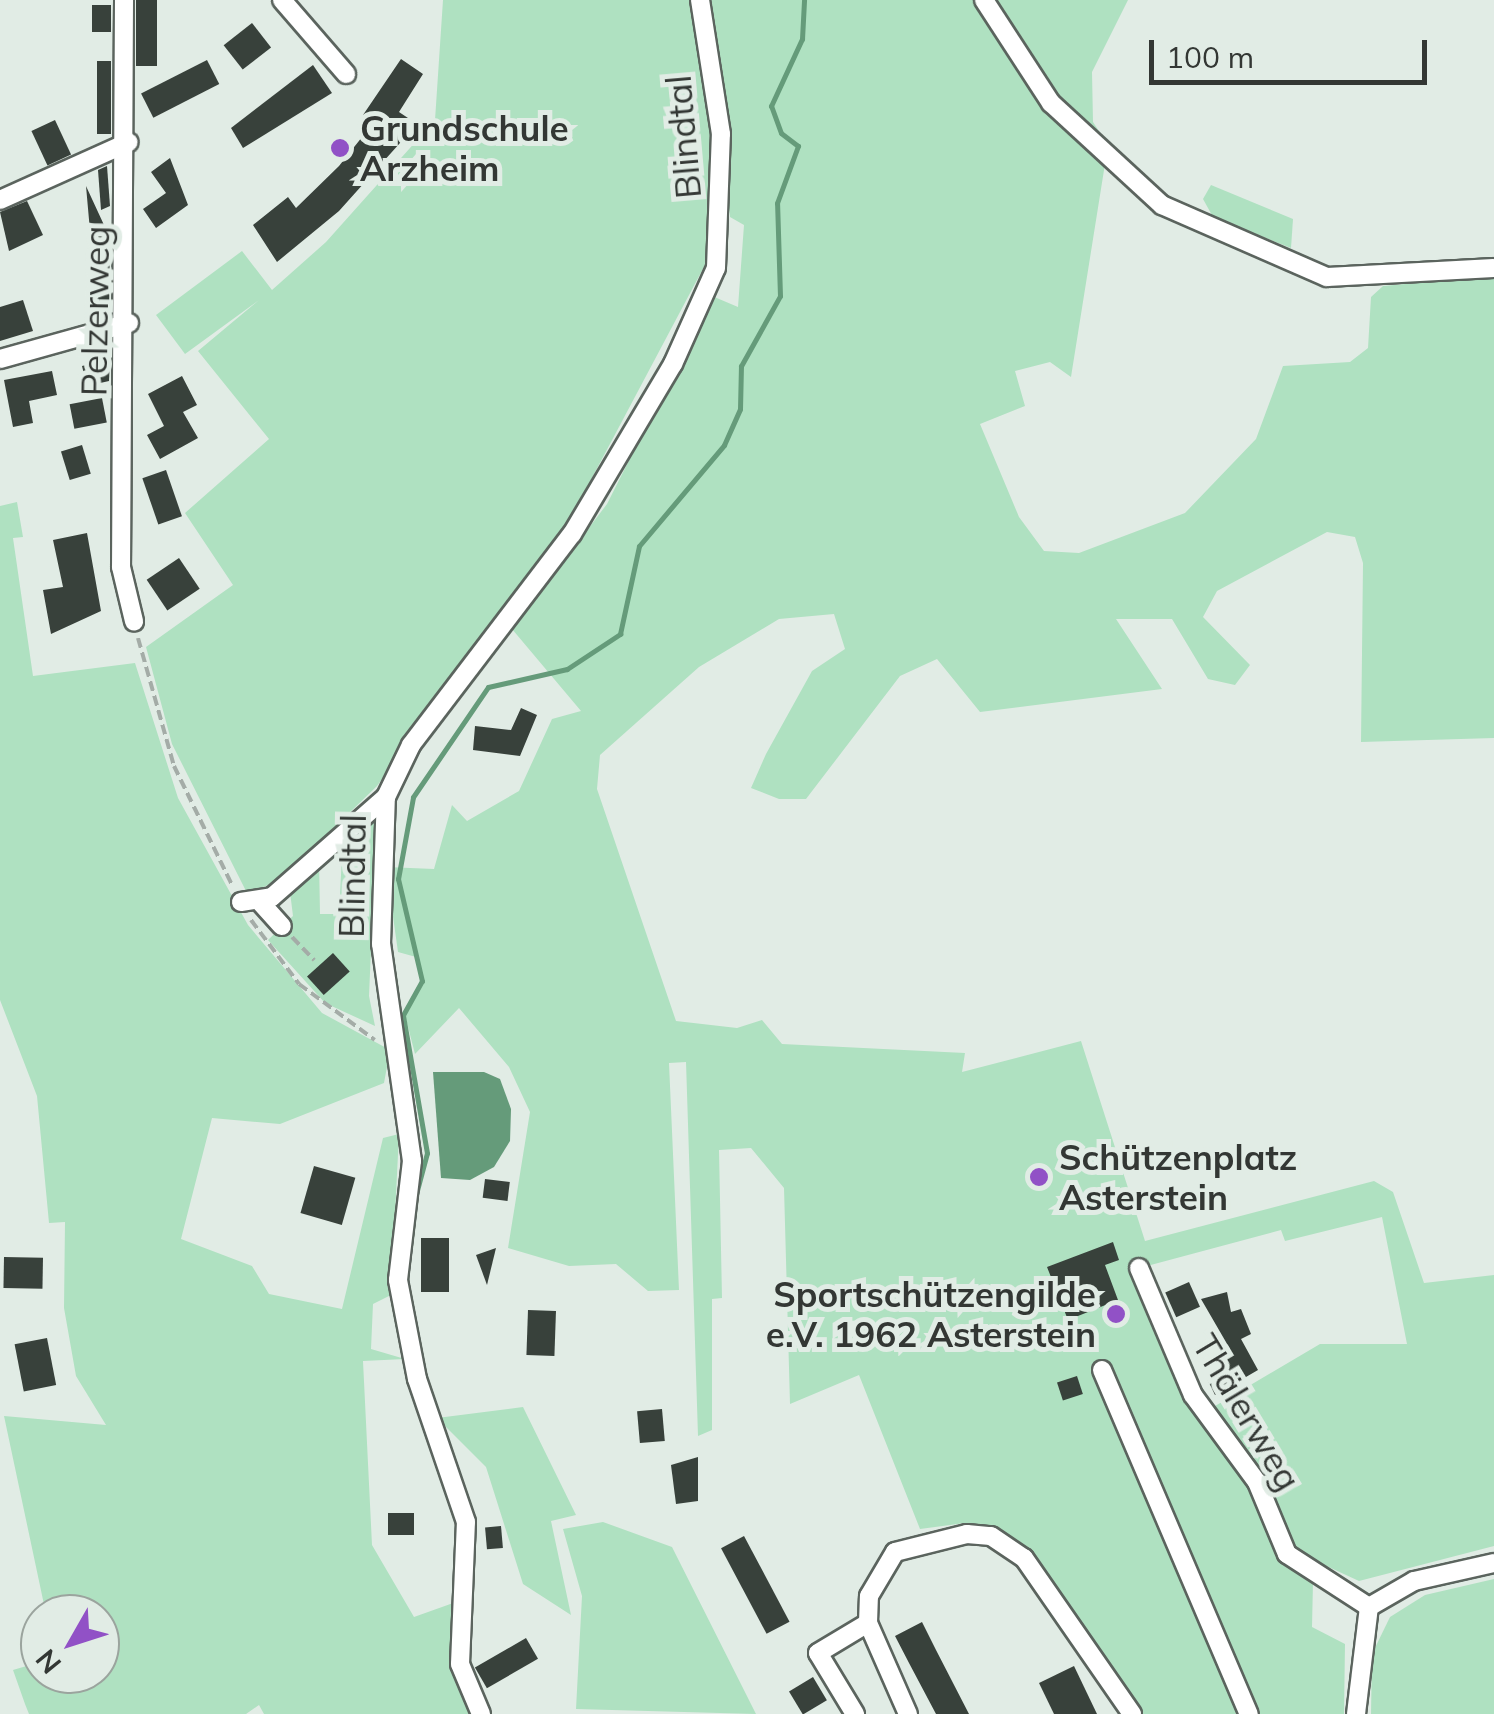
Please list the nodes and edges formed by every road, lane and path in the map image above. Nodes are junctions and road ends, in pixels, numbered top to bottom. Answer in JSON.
{"nodes":[{"id":1,"x":124,"y":0,"type":"edge"},
{"id":2,"x":282,"y":0,"type":"edge"},
{"id":3,"x":700,"y":0,"type":"edge"},
{"id":4,"x":984,"y":0,"type":"edge"},
{"id":5,"x":346,"y":74,"type":"dead end"},
{"id":6,"x":129,"y":142,"type":"junction"},
{"id":7,"x":0,"y":200,"type":"edge"},
{"id":8,"x":1494,"y":268,"type":"edge"},
{"id":9,"x":129,"y":323,"type":"junction"},
{"id":10,"x":0,"y":360,"type":"edge"},
{"id":11,"x":134,"y":622,"type":"joint"},
{"id":12,"x":386,"y":797,"type":"junction"},
{"id":13,"x":241,"y":902,"type":"junction"},
{"id":14,"x":261,"y":903,"type":"junction"},
{"id":15,"x":282,"y":926,"type":"joint"},
{"id":16,"x":314,"y":960,"type":"dead end"},
{"id":17,"x":373,"y":1040,"type":"dead end"},
{"id":18,"x":1139,"y":1268,"type":"dead end"},
{"id":19,"x":1102,"y":1370,"type":"dead end"},
{"id":20,"x":1494,"y":1563,"type":"edge"},
{"id":21,"x":1369,"y":1607,"type":"junction"},
{"id":22,"x":868,"y":1623,"type":"junction"},
{"id":23,"x":481,"y":1714,"type":"edge"},
{"id":24,"x":855,"y":1714,"type":"edge"},
{"id":25,"x":908,"y":1714,"type":"edge"},
{"id":26,"x":1132,"y":1714,"type":"edge"},
{"id":27,"x":1249,"y":1714,"type":"edge"},
{"id":28,"x":1356,"y":1714,"type":"edge"}],
"edges":[{"from":1,"to":6,"type":"street","name":"Pelzerweg"},
{"from":2,"to":5,"type":"street"},
{"from":3,"to":12,"type":"street","name":"Blindtal"},
{"from":4,"to":8,"type":"street"},
{"from":6,"to":7,"type":"street"},
{"from":6,"to":9,"type":"street","name":"Pelzerweg"},
{"from":9,"to":10,"type":"street"},
{"from":9,"to":11,"type":"street","name":"Pelzerweg"},
{"from":11,"to":13,"type":"path"},
{"from":12,"to":14,"type":"street"},
{"from":12,"to":23,"type":"street","name":"Blindtal"},
{"from":13,"to":14,"type":"street"},
{"from":13,"to":17,"type":"path"},
{"from":14,"to":15,"type":"street"},
{"from":15,"to":16,"type":"path"},
{"from":18,"to":21,"type":"street","name":"Thälerweg"},
{"from":19,"to":27,"type":"street"},
{"from":20,"to":21,"type":"street"},
{"from":21,"to":28,"type":"street"},
{"from":22,"to":24,"type":"street"},
{"from":22,"to":25,"type":"street"},
{"from":22,"to":26,"type":"street"}]}
